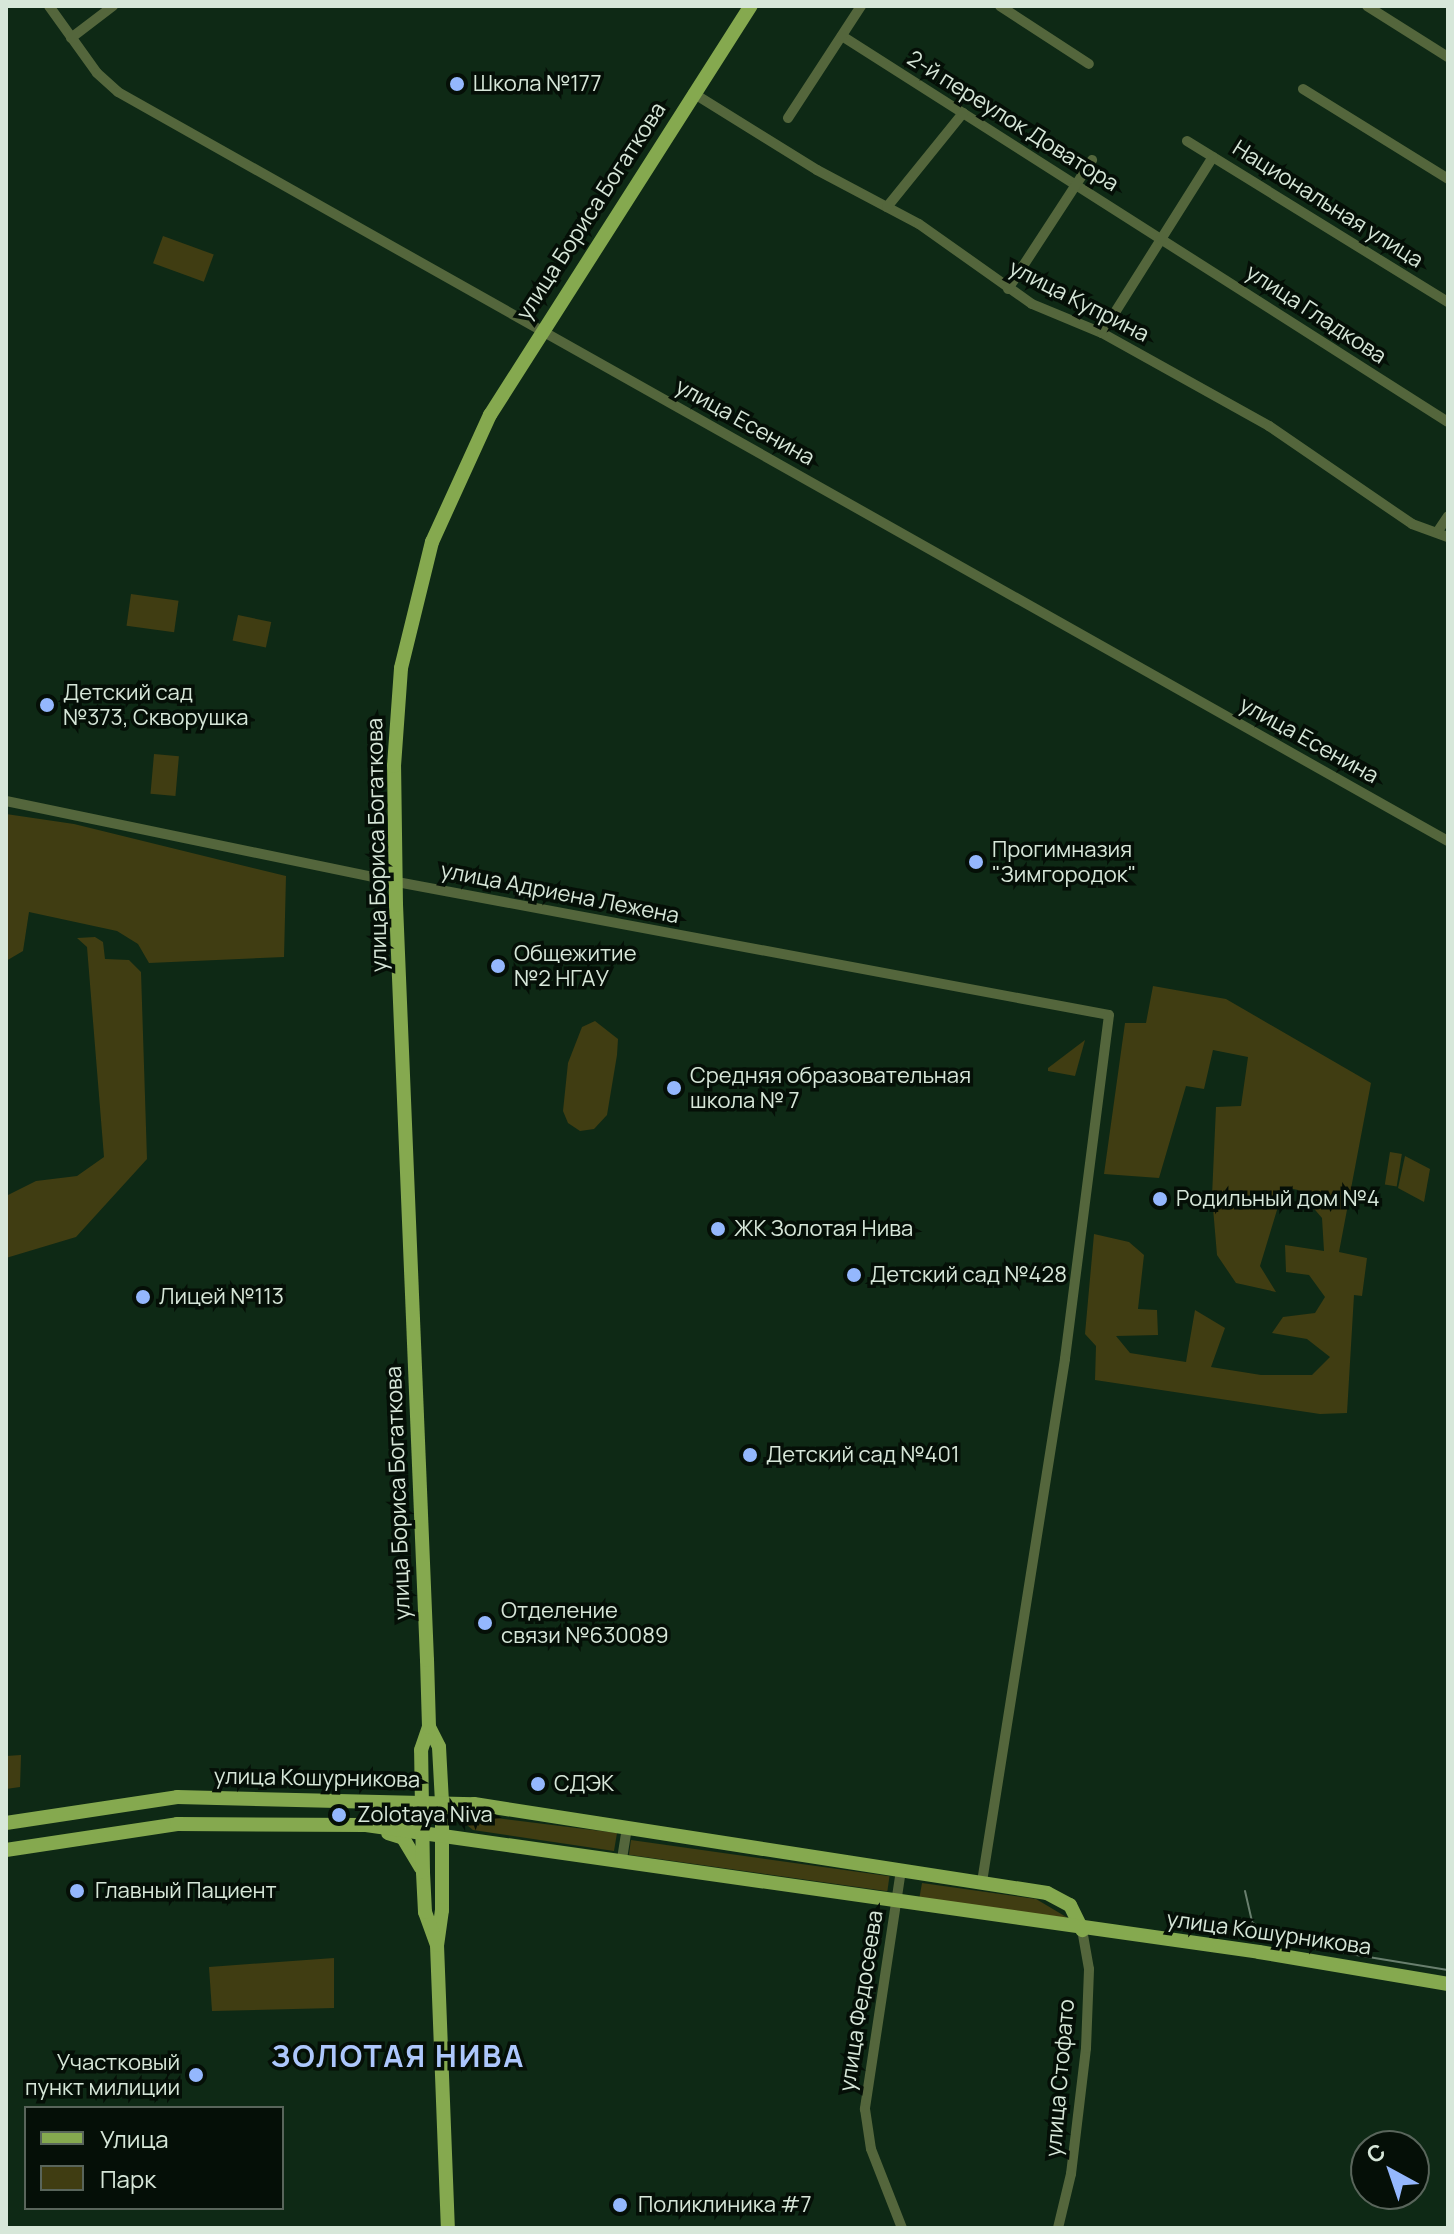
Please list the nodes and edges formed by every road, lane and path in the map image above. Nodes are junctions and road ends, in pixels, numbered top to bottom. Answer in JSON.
{"nodes":[{"id":1,"x":49,"y":6,"type":"edge"},
{"id":2,"x":113,"y":6,"type":"edge"},
{"id":3,"x":751,"y":6,"type":"edge"},
{"id":4,"x":861,"y":6,"type":"edge"},
{"id":5,"x":1000,"y":6,"type":"edge"},
{"id":6,"x":1367,"y":6,"type":"edge"},
{"id":7,"x":842,"y":36,"type":"junction"},
{"id":8,"x":71,"y":38,"type":"junction"},
{"id":9,"x":1448,"y":57,"type":"edge"},
{"id":10,"x":1089,"y":64,"type":"dead end"},
{"id":11,"x":1303,"y":89,"type":"dead end"},
{"id":12,"x":693,"y":93,"type":"junction"},
{"id":13,"x":963,"y":113,"type":"junction"},
{"id":14,"x":788,"y":118,"type":"dead end"},
{"id":15,"x":1187,"y":141,"type":"dead end"},
{"id":16,"x":1213,"y":157,"type":"junction"},
{"id":17,"x":1092,"y":160,"type":"dead end"},
{"id":18,"x":1448,"y":179,"type":"edge"},
{"id":19,"x":1076,"y":184,"type":"junction"},
{"id":20,"x":887,"y":207,"type":"junction"},
{"id":21,"x":1162,"y":239,"type":"junction"},
{"id":22,"x":1008,"y":289,"type":"junction"},
{"id":23,"x":1448,"y":302,"type":"edge"},
{"id":24,"x":540,"y":330,"type":"junction"},
{"id":25,"x":1102,"y":333,"type":"junction"},
{"id":26,"x":1448,"y":422,"type":"edge"},
{"id":27,"x":1448,"y":516,"type":"edge"},
{"id":28,"x":1443,"y":534,"type":"edge"},
{"id":29,"x":6,"y":801,"type":"edge"},
{"id":30,"x":1448,"y":841,"type":"edge"},
{"id":31,"x":397,"y":882,"type":"junction"},
{"id":32,"x":429,"y":1727,"type":"junction"},
{"id":33,"x":423,"y":1802,"type":"junction"},
{"id":34,"x":442,"y":1803,"type":"junction"},
{"id":35,"x":6,"y":1823,"type":"edge"},
{"id":36,"x":357,"y":1825,"type":"junction"},
{"id":37,"x":627,"y":1826,"type":"junction"},
{"id":38,"x":423,"y":1833,"type":"junction"},
{"id":39,"x":442,"y":1836,"type":"junction"},
{"id":40,"x":6,"y":1850,"type":"edge"},
{"id":41,"x":622,"y":1859,"type":"junction"},
{"id":42,"x":901,"y":1870,"type":"junction"},
{"id":43,"x":423,"y":1872,"type":"junction"},
{"id":44,"x":982,"y":1882,"type":"junction"},
{"id":45,"x":897,"y":1903,"type":"junction"},
{"id":46,"x":1082,"y":1930,"type":"junction"},
{"id":47,"x":437,"y":1945,"type":"junction"},
{"id":48,"x":1448,"y":1984,"type":"edge"},
{"id":49,"x":448,"y":2228,"type":"edge"},
{"id":50,"x":902,"y":2228,"type":"edge"},
{"id":51,"x":1058,"y":2228,"type":"edge"}],
"edges":[{"from":1,"to":8,"type":"street","name":"улица Есенина"},
{"from":2,"to":8,"type":"street"},
{"from":3,"to":12,"type":"main road","name":"улица Бориса Богаткова"},
{"from":4,"to":7,"type":"street"},
{"from":5,"to":10,"type":"street"},
{"from":6,"to":9,"type":"street"},
{"from":7,"to":13,"type":"street","name":"2-й переулок Доватора"},
{"from":7,"to":14,"type":"street"},
{"from":8,"to":24,"type":"street","name":"улица Есенина"},
{"from":11,"to":18,"type":"street"},
{"from":12,"to":20,"type":"street","name":"улица Куприна"},
{"from":12,"to":24,"type":"main road","name":"улица Бориса Богаткова"},
{"from":13,"to":19,"type":"street","name":"2-й переулок Доватора"},
{"from":13,"to":20,"type":"street"},
{"from":15,"to":16,"type":"street","name":"Национальная улица"},
{"from":16,"to":21,"type":"street"},
{"from":16,"to":23,"type":"street","name":"Национальная улица"},
{"from":17,"to":19,"type":"street"},
{"from":19,"to":21,"type":"street","name":"2-й переулок Доватора"},
{"from":19,"to":22,"type":"street"},
{"from":20,"to":22,"type":"street","name":"улица Куприна"},
{"from":21,"to":25,"type":"street"},
{"from":21,"to":26,"type":"street","name":"улица Гладкова"},
{"from":22,"to":25,"type":"street","name":"улица Куприна"},
{"from":24,"to":30,"type":"street","name":"улица Есенина"},
{"from":24,"to":31,"type":"main road","name":"улица Бориса Богаткова"},
{"from":25,"to":28,"type":"street","name":"улица Куприна"},
{"from":27,"to":28,"type":"street"},
{"from":29,"to":31,"type":"street","name":"улица Адриена Лежена"},
{"from":31,"to":32,"type":"main road","name":"улица Бориса Богаткова"},
{"from":31,"to":44,"type":"street","name":"улица Адриена Лежена"},
{"from":32,"to":33,"type":"main road","name":"улица Бориса Богаткова"},
{"from":32,"to":34,"type":"main road","name":"улица Бориса Богаткова"},
{"from":33,"to":34,"type":"main road","name":"улица Кошурникова"},
{"from":33,"to":35,"type":"main road","name":"улица Кошурникова"},
{"from":33,"to":38,"type":"main road","name":"улица Бориса Богаткова"},
{"from":34,"to":37,"type":"main road","name":"улица Кошурникова"},
{"from":34,"to":39,"type":"main road","name":"улица Бориса Богаткова"},
{"from":36,"to":38,"type":"main road","name":"улица Кошурникова"},
{"from":36,"to":40,"type":"main road","name":"улица Кошурникова"},
{"from":36,"to":43,"type":"main road"},
{"from":37,"to":41,"type":"street"},
{"from":37,"to":42,"type":"main road","name":"улица Кошурникова"},
{"from":38,"to":39,"type":"main road","name":"улица Кошурникова"},
{"from":38,"to":43,"type":"main road","name":"улица Бориса Богаткова"},
{"from":39,"to":41,"type":"main road","name":"улица Кошурникова"},
{"from":39,"to":47,"type":"main road","name":"улица Бориса Богаткова"},
{"from":41,"to":45,"type":"main road","name":"улица Кошурникова"},
{"from":42,"to":44,"type":"main road","name":"улица Кошурникова"},
{"from":42,"to":45,"type":"street","name":"улица Федосеева"},
{"from":43,"to":47,"type":"main road","name":"улица Бориса Богаткова"},
{"from":44,"to":46,"type":"main road","name":"улица Кошурникова"},
{"from":45,"to":46,"type":"main road","name":"улица Кошурникова"},
{"from":45,"to":50,"type":"street","name":"улица Федосеева"},
{"from":46,"to":48,"type":"main road","name":"улица Кошурникова"},
{"from":46,"to":51,"type":"street","name":"улица Стофато"},
{"from":47,"to":49,"type":"main road","name":"улица Бориса Богаткова"}]}
